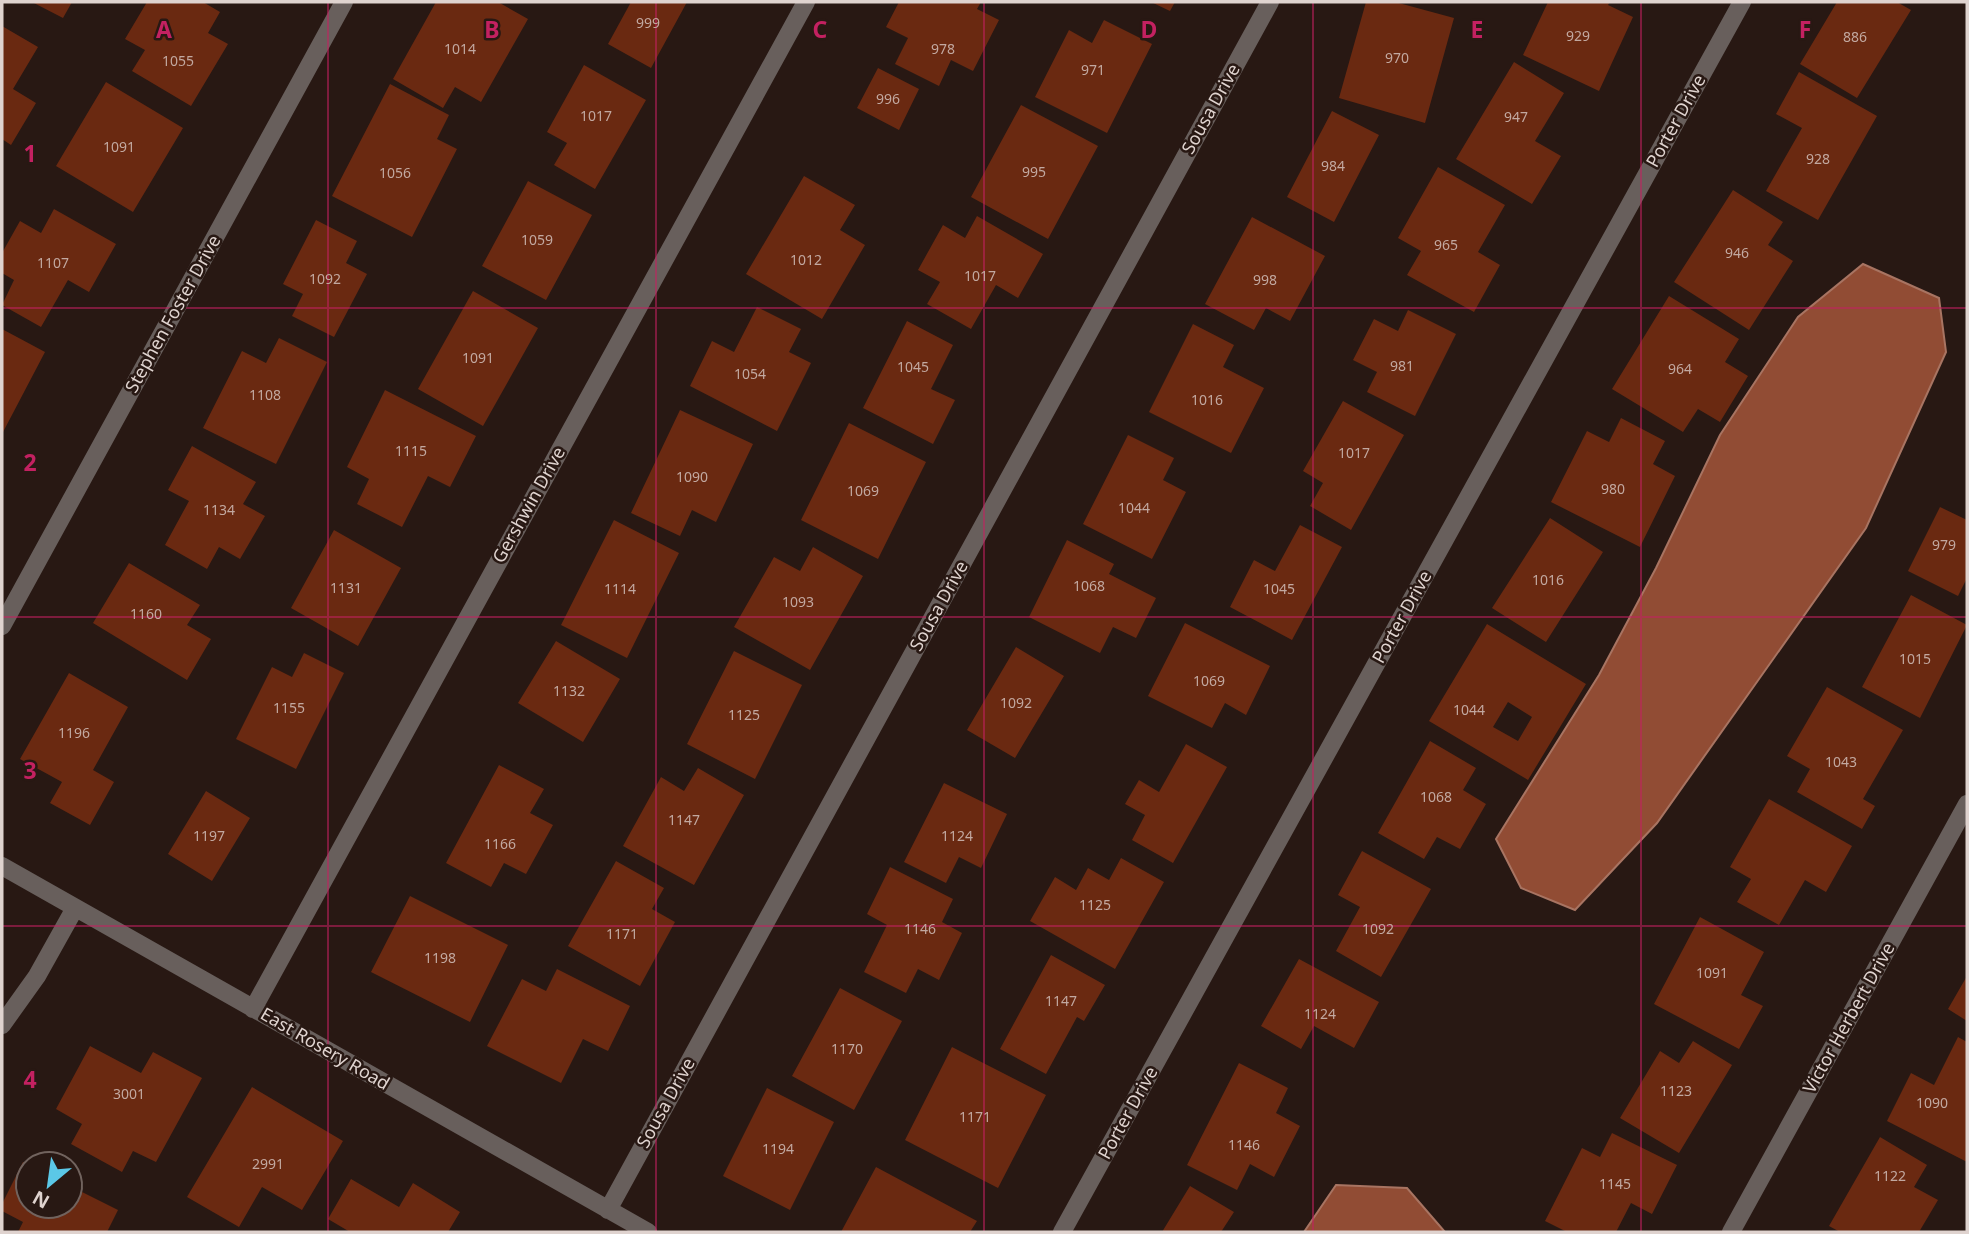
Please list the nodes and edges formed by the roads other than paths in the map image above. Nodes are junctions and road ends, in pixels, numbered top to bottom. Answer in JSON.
{"nodes":[{"id":1,"x":344,"y":2,"type":"edge"},
{"id":2,"x":806,"y":2,"type":"edge"},
{"id":3,"x":1270,"y":2,"type":"edge"},
{"id":4,"x":1742,"y":2,"type":"edge"},
{"id":5,"x":2,"y":626,"type":"edge"},
{"id":6,"x":1967,"y":804,"type":"edge"},
{"id":7,"x":2,"y":866,"type":"edge"},
{"id":8,"x":75,"y":908,"type":"junction"},
{"id":9,"x":253,"y":1009,"type":"junction"},
{"id":10,"x":2,"y":1025,"type":"edge"},
{"id":11,"x":608,"y":1210,"type":"junction"},
{"id":12,"x":648,"y":1232,"type":"edge"},
{"id":13,"x":1062,"y":1232,"type":"edge"},
{"id":14,"x":1731,"y":1232,"type":"edge"}],
"edges":[{"from":1,"to":5,"type":"street","name":"Stephen Foster Drive"},
{"from":2,"to":9,"type":"street","name":"Gershwin Drive"},
{"from":3,"to":11,"type":"street","name":"Sousa Drive"},
{"from":4,"to":13,"type":"street","name":"Porter Drive"},
{"from":6,"to":14,"type":"street","name":"Victor Herbert Drive"},
{"from":7,"to":8,"type":"street","name":"East Rosery Road"},
{"from":8,"to":9,"type":"street","name":"East Rosery Road"},
{"from":8,"to":10,"type":"street"},
{"from":9,"to":11,"type":"street","name":"East Rosery Road"},
{"from":11,"to":12,"type":"street","name":"East Rosery Road"}]}
